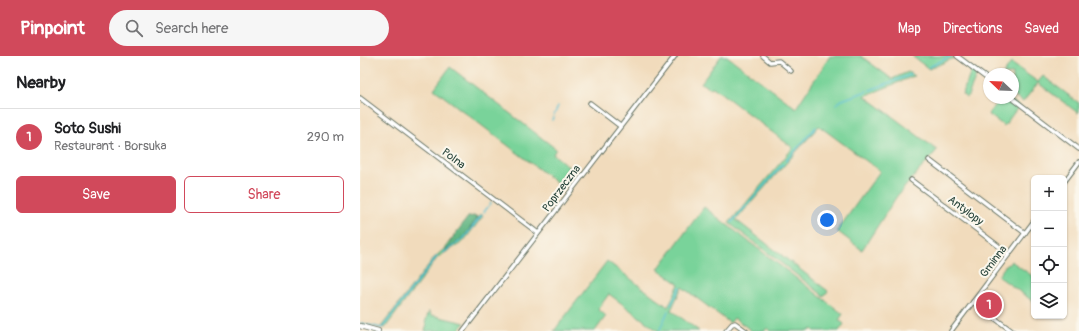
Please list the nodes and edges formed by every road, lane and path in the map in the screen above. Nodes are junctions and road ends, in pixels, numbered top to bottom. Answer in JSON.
{"nodes":[{"id":1,"x":675,"y":56,"type":"edge"},
{"id":2,"x":763,"y":56,"type":"edge"},
{"id":3,"x":957,"y":56,"type":"edge"},
{"id":4,"x":791,"y":71,"type":"dead end"},
{"id":5,"x":983,"y":76,"type":"edge"},
{"id":6,"x":360,"y":98,"type":"edge"},
{"id":7,"x":590,"y":103,"type":"dead end"},
{"id":8,"x":1019,"y":103,"type":"edge"},
{"id":9,"x":620,"y":126,"type":"junction"},
{"id":10,"x":1079,"y":149,"type":"edge"},
{"id":11,"x":929,"y":160,"type":"dead end"},
{"id":12,"x":1079,"y":162,"type":"edge"},
{"id":13,"x":1067,"y":178,"type":"edge"},
{"id":14,"x":912,"y":180,"type":"dead end"},
{"id":15,"x":1031,"y":225,"type":"edge"},
{"id":16,"x":538,"y":232,"type":"junction"},
{"id":17,"x":1025,"y":233,"type":"junction"},
{"id":18,"x":1009,"y":254,"type":"junction"},
{"id":19,"x":973,"y":302,"type":"junction"},
{"id":20,"x":360,"y":326,"type":"edge"},
{"id":21,"x":378,"y":331,"type":"edge"},
{"id":22,"x":463,"y":331,"type":"edge"},
{"id":23,"x":726,"y":331,"type":"edge"},
{"id":24,"x":746,"y":331,"type":"edge"},
{"id":25,"x":951,"y":331,"type":"edge"},
{"id":26,"x":1012,"y":331,"type":"edge"}],
"edges":[{"from":1,"to":9,"type":"street","name":"Poprzeczna"},
{"from":2,"to":4,"type":"street"},
{"from":3,"to":5,"type":"street"},
{"from":6,"to":16,"type":"street","name":"Polna"},
{"from":7,"to":9,"type":"street"},
{"from":8,"to":10,"type":"street"},
{"from":9,"to":16,"type":"street","name":"Poprzeczna"},
{"from":11,"to":17,"type":"street"},
{"from":12,"to":13,"type":"street"},
{"from":14,"to":18,"type":"street","name":"Antylopy"},
{"from":15,"to":17,"type":"street","name":"Gminna"},
{"from":16,"to":22,"type":"street","name":"Poprzeczna"},
{"from":17,"to":18,"type":"street","name":"Gminna"},
{"from":18,"to":19,"type":"street","name":"Gminna"},
{"from":19,"to":25,"type":"street","name":"Gminna"},
{"from":19,"to":26,"type":"street"},
{"from":20,"to":21,"type":"street"},
{"from":23,"to":24,"type":"street"}]}
